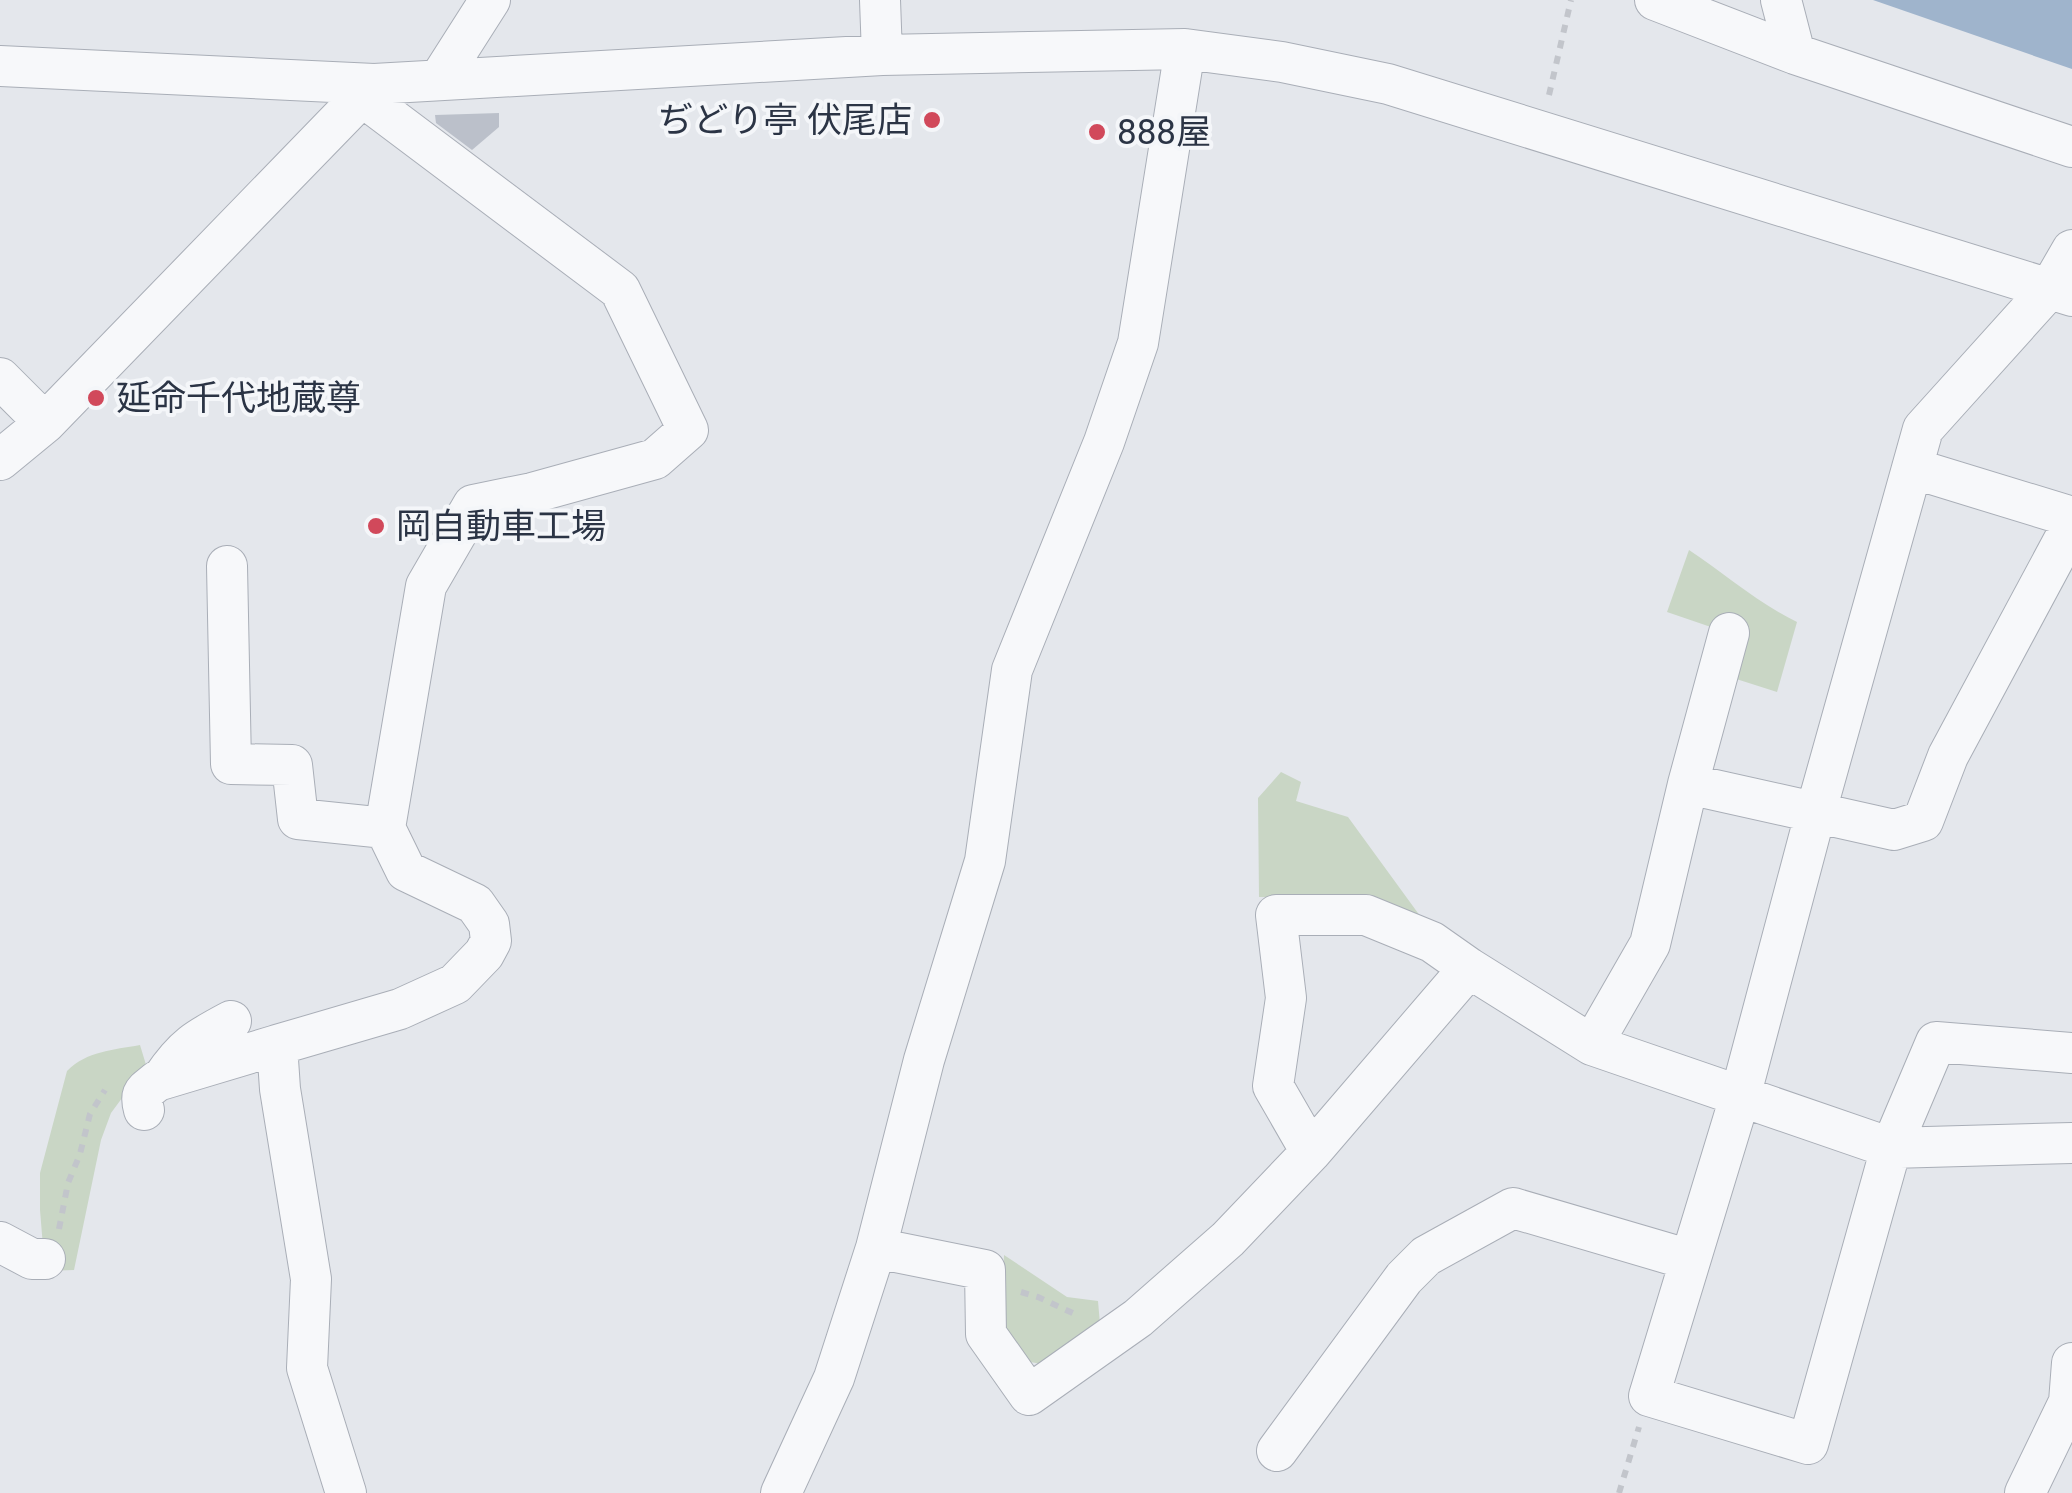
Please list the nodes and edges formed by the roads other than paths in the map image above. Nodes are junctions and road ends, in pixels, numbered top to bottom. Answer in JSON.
{"nodes":[{"id":1,"x":490,"y":0,"type":"edge"},
{"id":2,"x":880,"y":0,"type":"edge"},
{"id":3,"x":1654,"y":0,"type":"edge"},
{"id":4,"x":1781,"y":0,"type":"edge"},
{"id":5,"x":1185,"y":49,"type":"junction"},
{"id":6,"x":1795,"y":54,"type":"junction"},
{"id":7,"x":882,"y":55,"type":"junction"},
{"id":8,"x":0,"y":66,"type":"edge"},
{"id":9,"x":439,"y":80,"type":"junction"},
{"id":10,"x":368,"y":90,"type":"junction"},
{"id":11,"x":2072,"y":147,"type":"edge"},
{"id":12,"x":2072,"y":250,"type":"edge"},
{"id":13,"x":2061,"y":292,"type":"edge"},
{"id":14,"x":0,"y":378,"type":"edge"},
{"id":15,"x":45,"y":423,"type":"junction"},
{"id":16,"x":0,"y":460,"type":"edge"},
{"id":17,"x":1912,"y":468,"type":"junction"},
{"id":18,"x":2072,"y":517,"type":"edge"},
{"id":19,"x":2072,"y":525,"type":"edge"},
{"id":20,"x":227,"y":566,"type":"dead end"},
{"id":21,"x":1729,"y":633,"type":"dead end"},
{"id":22,"x":1688,"y":784,"type":"junction"},
{"id":23,"x":1816,"y":810,"type":"junction"},
{"id":24,"x":385,"y":828,"type":"junction"},
{"id":25,"x":1468,"y":968,"type":"junction"},
{"id":26,"x":231,"y":1021,"type":"dead end"},
{"id":27,"x":1592,"y":1044,"type":"junction"},
{"id":28,"x":276,"y":1046,"type":"junction"},
{"id":29,"x":2072,"y":1053,"type":"edge"},
{"id":30,"x":1740,"y":1097,"type":"junction"},
{"id":31,"x":1892,"y":1148,"type":"junction"},
{"id":32,"x":1311,"y":1152,"type":"junction"},
{"id":33,"x":2071,"y":1154,"type":"edge"},
{"id":34,"x":0,"y":1242,"type":"edge"},
{"id":35,"x":876,"y":1248,"type":"junction"},
{"id":36,"x":45,"y":1259,"type":"road end"},
{"id":37,"x":1690,"y":1260,"type":"junction"},
{"id":38,"x":2071,"y":1389,"type":"edge"},
{"id":39,"x":1278,"y":1451,"type":"dead end"},
{"id":40,"x":346,"y":1493,"type":"edge"},
{"id":41,"x":780,"y":1493,"type":"edge"},
{"id":42,"x":2025,"y":1493,"type":"edge"}],
"edges":[{"from":1,"to":9,"type":"street"},
{"from":2,"to":7,"type":"street"},
{"from":3,"to":6,"type":"street"},
{"from":4,"to":6,"type":"street"},
{"from":5,"to":7,"type":"street"},
{"from":5,"to":13,"type":"street"},
{"from":5,"to":35,"type":"street"},
{"from":6,"to":11,"type":"street"},
{"from":7,"to":9,"type":"street"},
{"from":8,"to":10,"type":"street"},
{"from":9,"to":10,"type":"street"},
{"from":10,"to":15,"type":"street"},
{"from":10,"to":24,"type":"street"},
{"from":12,"to":13,"type":"street"},
{"from":13,"to":17,"type":"street"},
{"from":14,"to":15,"type":"street"},
{"from":15,"to":16,"type":"street"},
{"from":17,"to":18,"type":"street"},
{"from":17,"to":23,"type":"street"},
{"from":19,"to":23,"type":"street"},
{"from":20,"to":24,"type":"street"},
{"from":21,"to":22,"type":"street"},
{"from":22,"to":23,"type":"street"},
{"from":22,"to":27,"type":"street"},
{"from":23,"to":30,"type":"street"},
{"from":24,"to":28,"type":"street"},
{"from":25,"to":27,"type":"street"},
{"from":25,"to":32,"type":"street"},
{"from":25,"to":32,"type":"street"},
{"from":26,"to":28,"type":"street"},
{"from":27,"to":30,"type":"street"},
{"from":28,"to":40,"type":"street"},
{"from":29,"to":31,"type":"street"},
{"from":30,"to":31,"type":"street"},
{"from":30,"to":37,"type":"street"},
{"from":31,"to":33,"type":"street"},
{"from":31,"to":37,"type":"street"},
{"from":32,"to":35,"type":"street"},
{"from":34,"to":36,"type":"street"},
{"from":35,"to":41,"type":"street"},
{"from":37,"to":39,"type":"street"},
{"from":38,"to":42,"type":"street"}]}
